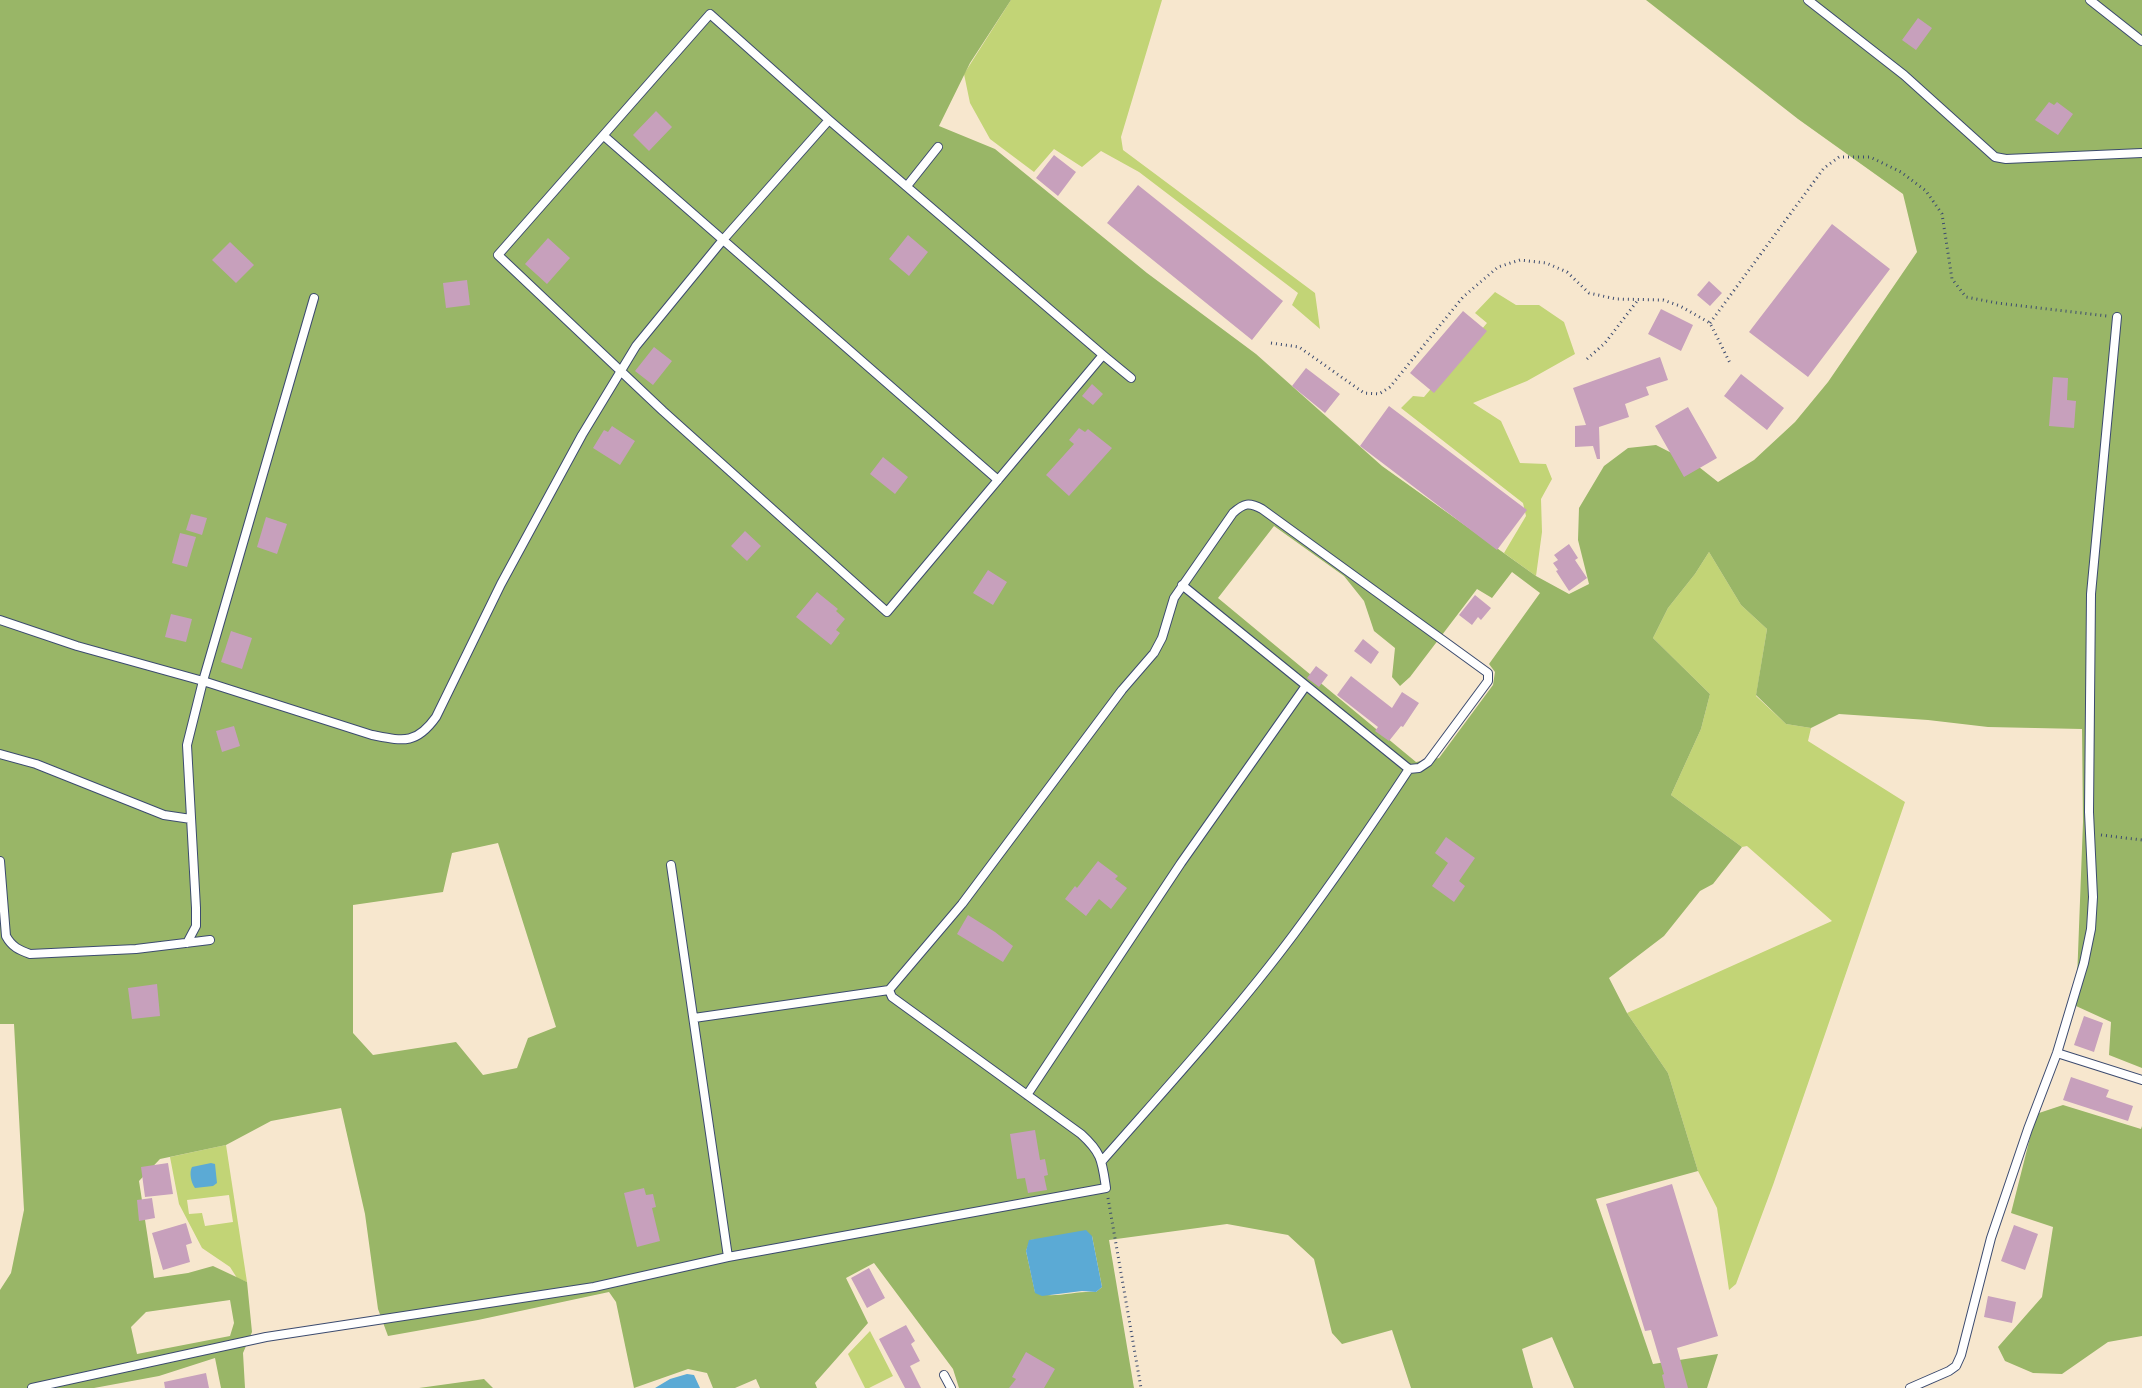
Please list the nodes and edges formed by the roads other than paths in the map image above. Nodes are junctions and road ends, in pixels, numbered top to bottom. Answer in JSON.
{"nodes":[{"id":1,"x":1808,"y":0,"type":"edge"},
{"id":2,"x":2090,"y":0,"type":"edge"},
{"id":3,"x":2142,"y":41,"type":"edge"},
{"id":4,"x":829,"y":120,"type":"junction"},
{"id":5,"x":604,"y":136,"type":"junction"},
{"id":6,"x":938,"y":147,"type":"dead end"},
{"id":7,"x":2142,"y":153,"type":"edge"},
{"id":8,"x":907,"y":186,"type":"junction"},
{"id":9,"x":722,"y":241,"type":"junction"},
{"id":10,"x":314,"y":298,"type":"dead end"},
{"id":11,"x":2117,"y":317,"type":"road end"},
{"id":12,"x":1103,"y":355,"type":"junction"},
{"id":13,"x":619,"y":370,"type":"junction"},
{"id":14,"x":1131,"y":378,"type":"dead end"},
{"id":15,"x":998,"y":480,"type":"junction"},
{"id":16,"x":1182,"y":585,"type":"junction"},
{"id":17,"x":0,"y":620,"type":"edge"},
{"id":18,"x":202,"y":681,"type":"junction"},
{"id":19,"x":1305,"y":687,"type":"junction"},
{"id":20,"x":0,"y":754,"type":"edge"},
{"id":21,"x":1409,"y":769,"type":"junction"},
{"id":22,"x":191,"y":819,"type":"junction"},
{"id":23,"x":0,"y":861,"type":"edge"},
{"id":24,"x":671,"y":866,"type":"dead end"},
{"id":25,"x":210,"y":940,"type":"dead end"},
{"id":26,"x":186,"y":944,"type":"junction"},
{"id":27,"x":889,"y":990,"type":"junction"},
{"id":28,"x":694,"y":1018,"type":"junction"},
{"id":29,"x":2057,"y":1053,"type":"junction"},
{"id":30,"x":2142,"y":1080,"type":"edge"},
{"id":31,"x":1027,"y":1095,"type":"junction"},
{"id":32,"x":1102,"y":1161,"type":"junction"},
{"id":33,"x":728,"y":1257,"type":"junction"},
{"id":34,"x":944,"y":1374,"type":"dead end"},
{"id":35,"x":32,"y":1388,"type":"edge"},
{"id":36,"x":951,"y":1388,"type":"edge"},
{"id":37,"x":1910,"y":1388,"type":"edge"}],
"edges":[{"from":1,"to":7,"type":"lane"},
{"from":2,"to":3,"type":"lane"},
{"from":4,"to":5,"type":"lane"},
{"from":4,"to":8,"type":"lane"},
{"from":4,"to":9,"type":"lane"},
{"from":5,"to":9,"type":"lane"},
{"from":5,"to":13,"type":"lane"},
{"from":6,"to":8,"type":"lane"},
{"from":8,"to":12,"type":"lane"},
{"from":9,"to":13,"type":"lane"},
{"from":9,"to":15,"type":"lane"},
{"from":10,"to":18,"type":"lane"},
{"from":11,"to":29,"type":"lane"},
{"from":12,"to":14,"type":"lane"},
{"from":12,"to":15,"type":"lane"},
{"from":13,"to":15,"type":"lane"},
{"from":13,"to":18,"type":"lane"},
{"from":16,"to":19,"type":"lane"},
{"from":16,"to":21,"type":"lane"},
{"from":16,"to":27,"type":"lane"},
{"from":17,"to":18,"type":"lane"},
{"from":18,"to":22,"type":"lane"},
{"from":19,"to":21,"type":"lane"},
{"from":19,"to":31,"type":"lane"},
{"from":20,"to":22,"type":"lane"},
{"from":21,"to":32,"type":"lane"},
{"from":22,"to":26,"type":"lane"},
{"from":23,"to":26,"type":"lane"},
{"from":24,"to":28,"type":"lane"},
{"from":25,"to":26,"type":"lane"},
{"from":27,"to":28,"type":"lane"},
{"from":27,"to":31,"type":"lane"},
{"from":28,"to":33,"type":"lane"},
{"from":29,"to":30,"type":"lane"},
{"from":29,"to":37,"type":"lane"},
{"from":31,"to":32,"type":"lane"},
{"from":32,"to":33,"type":"lane"},
{"from":33,"to":35,"type":"lane"},
{"from":34,"to":36,"type":"lane"}]}
